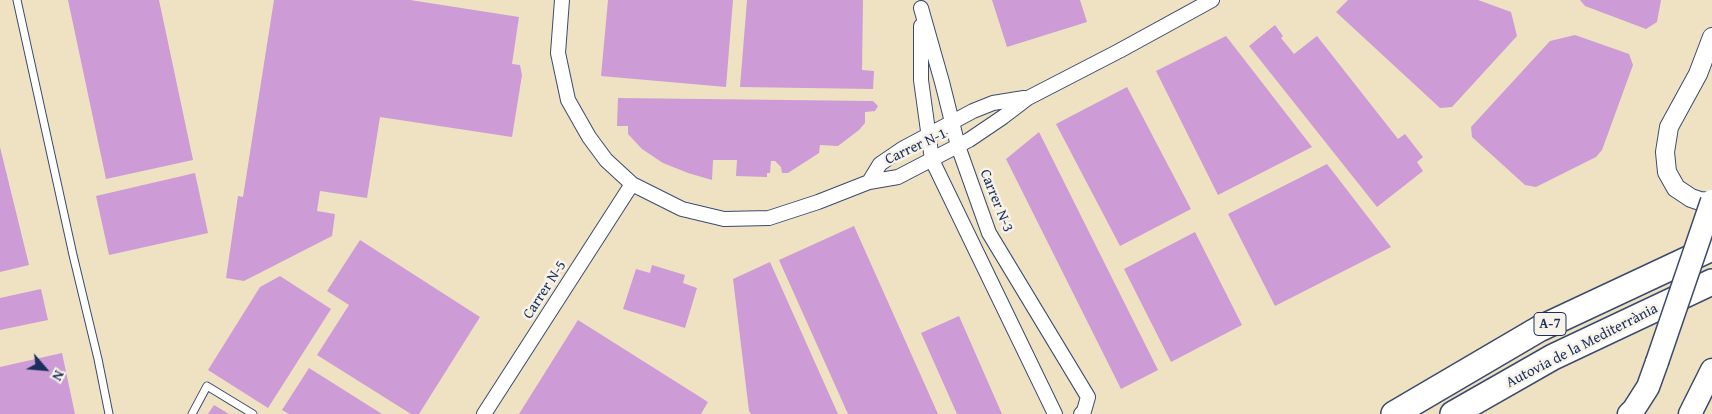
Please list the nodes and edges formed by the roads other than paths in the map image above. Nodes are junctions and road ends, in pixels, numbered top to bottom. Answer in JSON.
{"nodes":[{"id":1,"x":17,"y":0,"type":"edge"},
{"id":2,"x":562,"y":0,"type":"edge"},
{"id":3,"x":1212,"y":0,"type":"edge"},
{"id":4,"x":921,"y":4,"type":"edge"},
{"id":5,"x":1712,"y":37,"type":"edge"},
{"id":6,"x":1028,"y":98,"type":"junction"},
{"id":7,"x":952,"y":122,"type":"junction"},
{"id":8,"x":928,"y":135,"type":"junction"},
{"id":9,"x":958,"y":146,"type":"junction"},
{"id":10,"x":932,"y":160,"type":"junction"},
{"id":11,"x":869,"y":182,"type":"junction"},
{"id":12,"x":632,"y":184,"type":"junction"},
{"id":13,"x":1712,"y":202,"type":"edge"},
{"id":14,"x":1712,"y":248,"type":"edge"},
{"id":15,"x":1712,"y":282,"type":"edge"},
{"id":16,"x":1712,"y":370,"type":"edge"},
{"id":17,"x":109,"y":414,"type":"edge"},
{"id":18,"x":192,"y":414,"type":"edge"},
{"id":19,"x":253,"y":414,"type":"edge"},
{"id":20,"x":484,"y":414,"type":"edge"},
{"id":21,"x":1055,"y":414,"type":"edge"},
{"id":22,"x":1081,"y":414,"type":"edge"},
{"id":23,"x":1394,"y":414,"type":"edge"},
{"id":24,"x":1453,"y":414,"type":"edge"},
{"id":25,"x":1629,"y":414,"type":"edge"},
{"id":26,"x":1690,"y":414,"type":"edge"}],
"edges":[{"from":1,"to":17,"type":"lane"},
{"from":2,"to":12,"type":"street"},
{"from":3,"to":6,"type":"street","name":"Carrer N-1"},
{"from":4,"to":7,"type":"street","name":"Carrer N-3"},
{"from":4,"to":8,"type":"street","name":"Carrer N-3"},
{"from":5,"to":13,"type":"street"},
{"from":6,"to":7,"type":"street","name":"Carrer N-1"},
{"from":6,"to":9,"type":"street","name":"Carrer N-1"},
{"from":7,"to":8,"type":"street","name":"Carrer N-1"},
{"from":7,"to":9,"type":"street","name":"Carrer N-3"},
{"from":8,"to":10,"type":"street","name":"Carrer N-3"},
{"from":8,"to":11,"type":"street","name":"Carrer N-1"},
{"from":9,"to":10,"type":"street","name":"Carrer N-1"},
{"from":9,"to":22,"type":"street","name":"Carrer N-3"},
{"from":10,"to":11,"type":"street","name":"Carrer N-1"},
{"from":10,"to":21,"type":"street","name":"Carrer N-3"},
{"from":11,"to":12,"type":"street"},
{"from":12,"to":20,"type":"street","name":"Carrer N-5"},
{"from":13,"to":25,"type":"highway","bridge":true},
{"from":14,"to":23,"type":"highway","name":"Autovia de la Mediterrània","number":"A-7"},
{"from":15,"to":24,"type":"highway","name":"Autovia de la Mediterrània","number":"A-7"},
{"from":16,"to":26,"type":"highway"},
{"from":18,"to":19,"type":"lane"}]}
